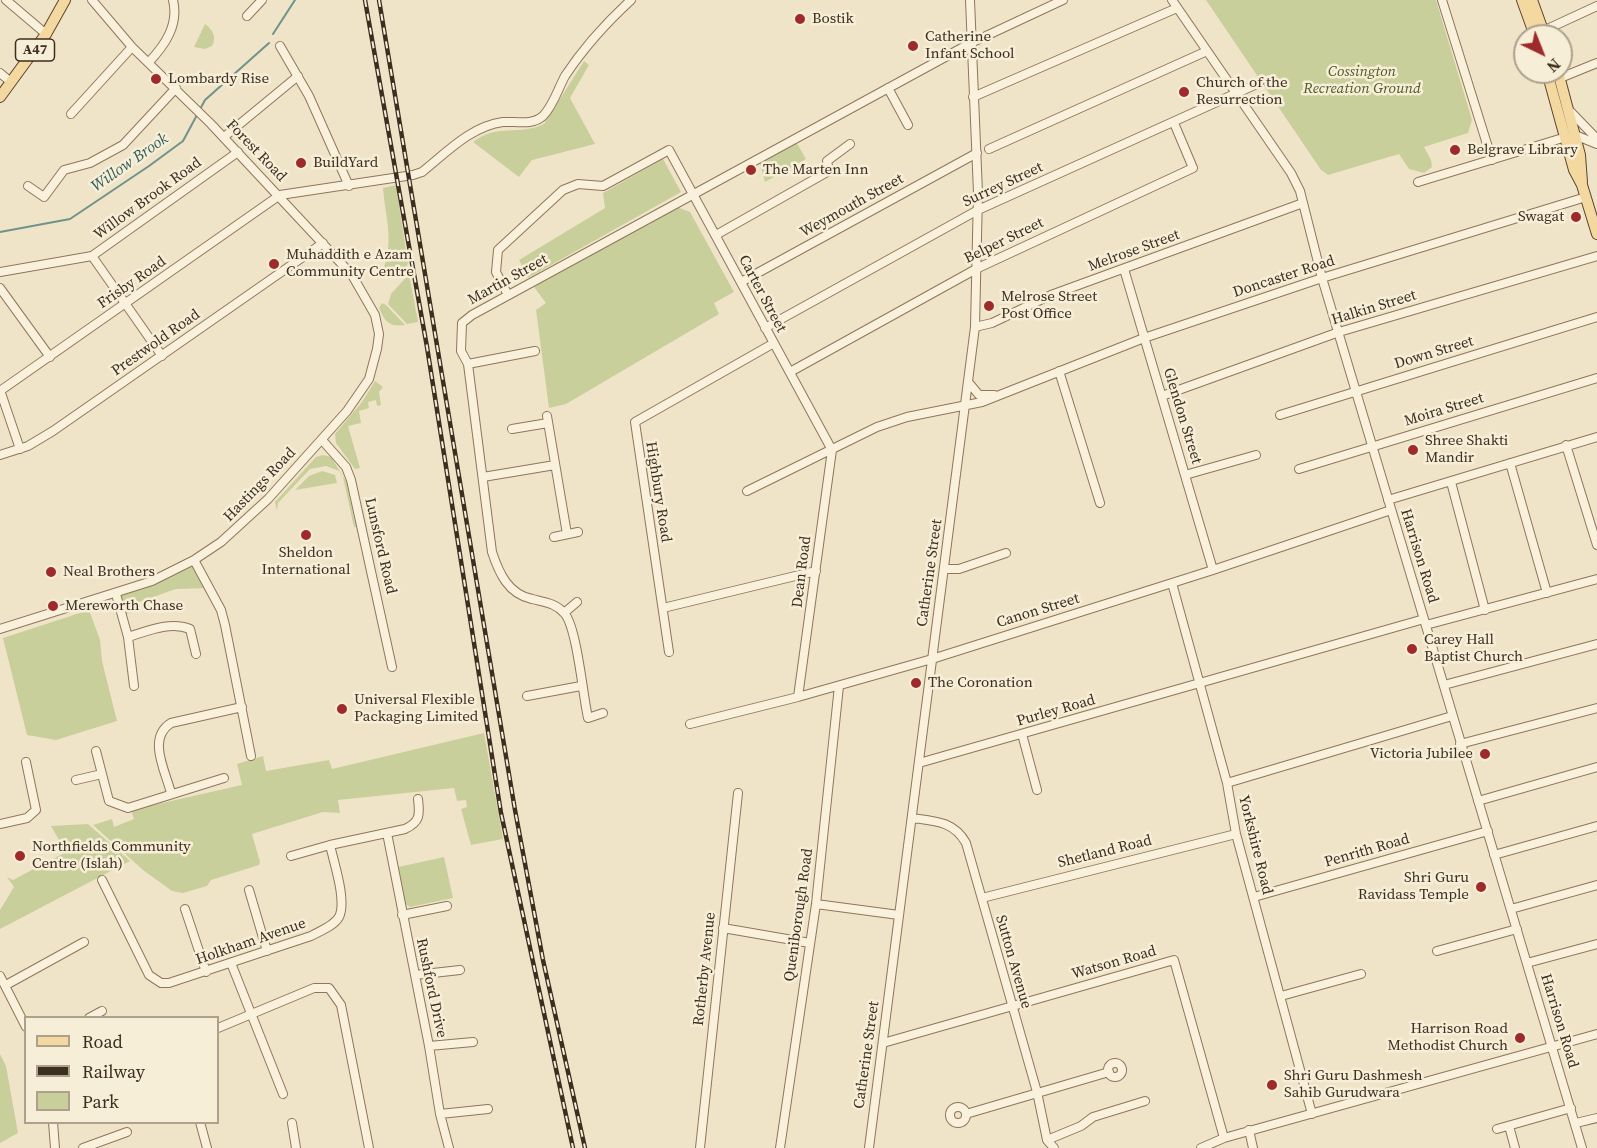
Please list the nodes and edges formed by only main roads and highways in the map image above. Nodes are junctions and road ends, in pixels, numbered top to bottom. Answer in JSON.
{"nodes":[{"id":1,"x":65,"y":0,"type":"edge"},
{"id":2,"x":1522,"y":0,"type":"edge"},
{"id":3,"x":1532,"y":0,"type":"edge"},
{"id":4,"x":1535,"y":24,"type":"edge"},
{"id":5,"x":1538,"y":24,"type":"edge"},
{"id":6,"x":1551,"y":84,"type":"edge"},
{"id":7,"x":1562,"y":84,"type":"edge"},
{"id":8,"x":0,"y":97,"type":"edge"},
{"id":9,"x":1570,"y":136,"type":"junction"},
{"id":10,"x":1597,"y":234,"type":"edge"}],
"edges":[{"from":1,"to":8,"type":"main road","number":"A47"},
{"from":2,"to":4,"type":"main road"},
{"from":3,"to":5,"type":"main road"},
{"from":6,"to":9,"type":"main road"},
{"from":7,"to":9,"type":"main road"},
{"from":9,"to":10,"type":"main road"}]}
